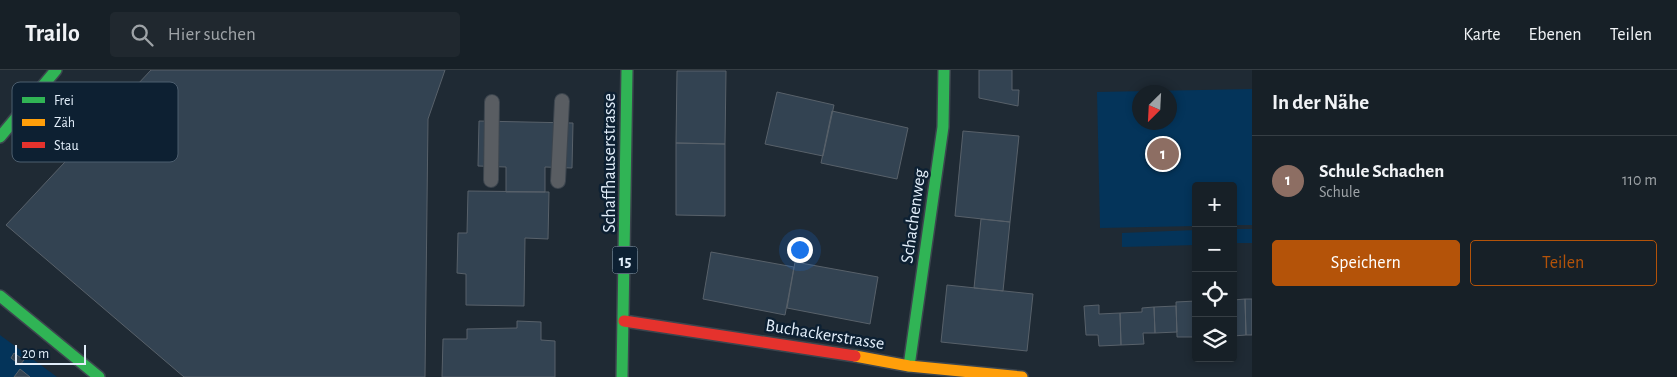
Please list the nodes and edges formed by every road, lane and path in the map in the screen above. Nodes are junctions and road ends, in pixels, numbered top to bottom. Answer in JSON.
{"nodes":[{"id":1,"x":56,"y":70,"type":"edge"},
{"id":2,"x":627,"y":70,"type":"edge"},
{"id":3,"x":944,"y":70,"type":"edge"},
{"id":4,"x":46,"y":82,"type":"edge"},
{"id":5,"x":562,"y":101,"type":"dead end"},
{"id":6,"x":492,"y":102,"type":"dead end"},
{"id":7,"x":12,"y":123,"type":"edge"},
{"id":8,"x":0,"y":137,"type":"edge"},
{"id":9,"x":491,"y":180,"type":"dead end"},
{"id":10,"x":558,"y":181,"type":"dead end"},
{"id":11,"x":0,"y":296,"type":"edge"},
{"id":12,"x":624,"y":320,"type":"junction"},
{"id":13,"x":909,"y":366,"type":"junction"},
{"id":14,"x":99,"y":377,"type":"edge"},
{"id":15,"x":622,"y":377,"type":"edge"},
{"id":16,"x":1022,"y":377,"type":"edge"}],
"edges":[{"from":1,"to":4,"type":"street"},
{"from":2,"to":12,"type":"street","name":"Schaffhauserstrasse","number":"15"},
{"from":3,"to":13,"type":"street","name":"Schachenweg"},
{"from":5,"to":10,"type":"lane"},
{"from":6,"to":9,"type":"lane"},
{"from":7,"to":8,"type":"street"},
{"from":11,"to":14,"type":"street"},
{"from":12,"to":13,"type":"street","name":"Buchackerstrasse"},
{"from":12,"to":15,"type":"street","name":"Schaffhauserstrasse","number":"15"},
{"from":13,"to":16,"type":"street","name":"Buchackerstrasse"}]}
